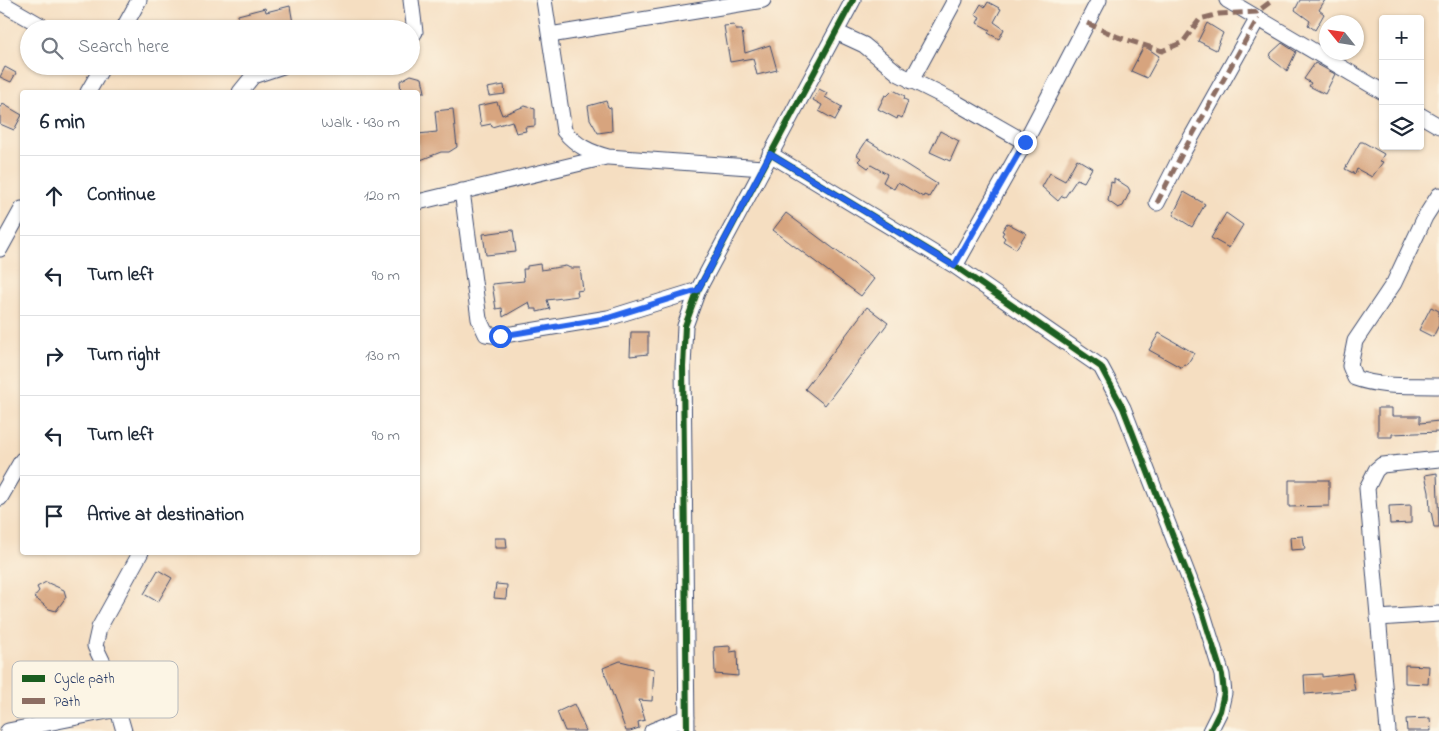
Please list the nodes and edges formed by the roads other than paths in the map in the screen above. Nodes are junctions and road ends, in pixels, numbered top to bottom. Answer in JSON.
{"nodes":[{"id":1,"x":139,"y":0,"type":"edge"},
{"id":2,"x":411,"y":0,"type":"edge"},
{"id":3,"x":544,"y":0,"type":"edge"},
{"id":4,"x":763,"y":0,"type":"edge"},
{"id":5,"x":853,"y":0,"type":"edge"},
{"id":6,"x":955,"y":0,"type":"edge"},
{"id":7,"x":1099,"y":0,"type":"edge"},
{"id":8,"x":1228,"y":0,"type":"edge"},
{"id":9,"x":0,"y":2,"type":"edge"},
{"id":10,"x":1258,"y":18,"type":"junction"},
{"id":11,"x":31,"y":20,"type":"edge"},
{"id":12,"x":128,"y":20,"type":"edge"},
{"id":13,"x":414,"y":20,"type":"edge"},
{"id":14,"x":836,"y":32,"type":"junction"},
{"id":15,"x":550,"y":35,"type":"junction"},
{"id":16,"x":98,"y":75,"type":"edge"},
{"id":17,"x":256,"y":75,"type":"edge"},
{"id":18,"x":911,"y":81,"type":"junction"},
{"id":19,"x":89,"y":90,"type":"edge"},
{"id":20,"x":242,"y":90,"type":"edge"},
{"id":21,"x":1379,"y":90,"type":"edge"},
{"id":22,"x":1424,"y":117,"type":"edge"},
{"id":23,"x":1439,"y":126,"type":"edge"},
{"id":24,"x":1025,"y":142,"type":"junction"},
{"id":25,"x":608,"y":157,"type":"junction"},
{"id":26,"x":767,"y":161,"type":"junction"},
{"id":27,"x":462,"y":191,"type":"junction"},
{"id":28,"x":1439,"y":195,"type":"edge"},
{"id":29,"x":420,"y":202,"type":"edge"},
{"id":30,"x":1157,"y":203,"type":"dead end"},
{"id":31,"x":20,"y":213,"type":"edge"},
{"id":32,"x":0,"y":249,"type":"edge"},
{"id":33,"x":954,"y":266,"type":"junction"},
{"id":34,"x":698,"y":290,"type":"junction"},
{"id":35,"x":1439,"y":386,"type":"edge"},
{"id":36,"x":1439,"y":459,"type":"edge"},
{"id":37,"x":20,"y":463,"type":"edge"},
{"id":38,"x":0,"y":498,"type":"edge"},
{"id":39,"x":139,"y":555,"type":"edge"},
{"id":40,"x":1439,"y":614,"type":"edge"},
{"id":41,"x":1378,"y":618,"type":"junction"},
{"id":42,"x":102,"y":661,"type":"edge"},
{"id":43,"x":70,"y":718,"type":"edge"},
{"id":44,"x":120,"y":718,"type":"edge"},
{"id":45,"x":687,"y":724,"type":"edge"},
{"id":46,"x":8,"y":731,"type":"edge"},
{"id":47,"x":124,"y":731,"type":"edge"},
{"id":48,"x":652,"y":731,"type":"edge"},
{"id":49,"x":1210,"y":731,"type":"edge"},
{"id":50,"x":1388,"y":731,"type":"edge"}],
"edges":[{"from":1,"to":12,"type":"street"},
{"from":2,"to":13,"type":"street"},
{"from":3,"to":15,"type":"street"},
{"from":4,"to":15,"type":"street"},
{"from":5,"to":14,"type":"street"},
{"from":6,"to":18,"type":"street"},
{"from":7,"to":24,"type":"street"},
{"from":8,"to":10,"type":"street"},
{"from":9,"to":11,"type":"street"},
{"from":10,"to":21,"type":"street"},
{"from":10,"to":30,"type":"street"},
{"from":14,"to":18,"type":"street"},
{"from":14,"to":26,"type":"street"},
{"from":15,"to":25,"type":"street"},
{"from":16,"to":19,"type":"street"},
{"from":17,"to":20,"type":"street"},
{"from":18,"to":24,"type":"street"},
{"from":22,"to":23,"type":"street"},
{"from":24,"to":33,"type":"street"},
{"from":25,"to":26,"type":"street"},
{"from":25,"to":27,"type":"street"},
{"from":26,"to":33,"type":"street"},
{"from":26,"to":34,"type":"street"},
{"from":27,"to":29,"type":"street"},
{"from":27,"to":34,"type":"street"},
{"from":28,"to":35,"type":"street"},
{"from":31,"to":32,"type":"street"},
{"from":33,"to":49,"type":"street"},
{"from":34,"to":45,"type":"street"},
{"from":36,"to":41,"type":"street"},
{"from":37,"to":38,"type":"street"},
{"from":39,"to":42,"type":"street"},
{"from":40,"to":41,"type":"street"},
{"from":41,"to":50,"type":"street"},
{"from":43,"to":46,"type":"street"},
{"from":44,"to":47,"type":"street"},
{"from":45,"to":48,"type":"street"}]}
